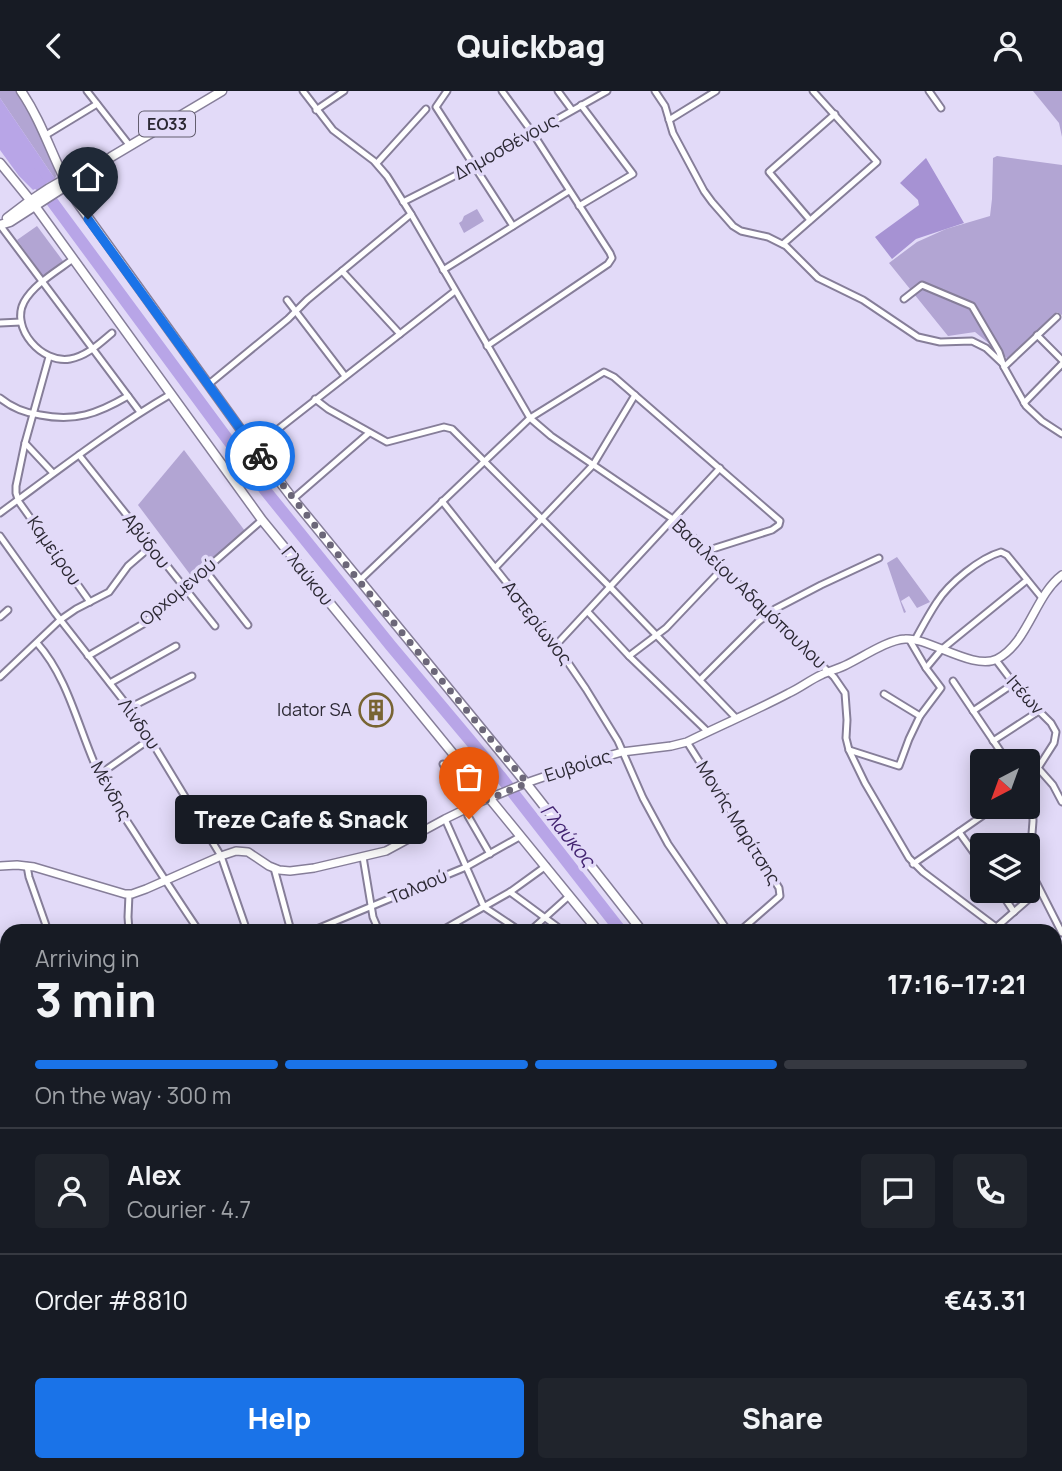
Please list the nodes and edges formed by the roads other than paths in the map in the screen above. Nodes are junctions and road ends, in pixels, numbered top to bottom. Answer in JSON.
{"nodes":[{"id":1,"x":21,"y":91,"type":"edge"},
{"id":2,"x":303,"y":91,"type":"edge"},
{"id":3,"x":344,"y":91,"type":"edge"},
{"id":4,"x":447,"y":91,"type":"edge"},
{"id":5,"x":502,"y":91,"type":"edge"},
{"id":6,"x":558,"y":91,"type":"edge"},
{"id":7,"x":607,"y":91,"type":"edge"},
{"id":8,"x":655,"y":91,"type":"edge"},
{"id":9,"x":716,"y":91,"type":"edge"},
{"id":10,"x":813,"y":91,"type":"edge"},
{"id":11,"x":929,"y":91,"type":"edge"},
{"id":12,"x":89,"y":92,"type":"edge"},
{"id":13,"x":220,"y":92,"type":"edge"},
{"id":14,"x":97,"y":104,"type":"junction"},
{"id":15,"x":581,"y":105,"type":"junction"},
{"id":16,"x":941,"y":108,"type":"dead end"},
{"id":17,"x":426,"y":109,"type":"dead end"},
{"id":18,"x":316,"y":110,"type":"junction"},
{"id":19,"x":572,"y":110,"type":"junction"},
{"id":20,"x":835,"y":114,"type":"junction"},
{"id":21,"x":669,"y":120,"type":"junction"},
{"id":22,"x":531,"y":132,"type":"junction"},
{"id":23,"x":46,"y":135,"type":"junction"},
{"id":24,"x":130,"y":146,"type":"junction"},
{"id":25,"x":0,"y":163,"type":"edge"},
{"id":26,"x":377,"y":163,"type":"junction"},
{"id":27,"x":474,"y":166,"type":"junction"},
{"id":28,"x":63,"y":185,"type":"junction"},
{"id":29,"x":569,"y":191,"type":"junction"},
{"id":30,"x":35,"y":202,"type":"junction"},
{"id":31,"x":403,"y":202,"type":"junction"},
{"id":32,"x":579,"y":206,"type":"junction"},
{"id":33,"x":411,"y":214,"type":"junction"},
{"id":34,"x":810,"y":220,"type":"junction"},
{"id":35,"x":0,"y":225,"type":"edge"},
{"id":36,"x":513,"y":226,"type":"junction"},
{"id":37,"x":783,"y":244,"type":"junction"},
{"id":38,"x":73,"y":259,"type":"junction"},
{"id":39,"x":443,"y":270,"type":"junction"},
{"id":40,"x":342,"y":271,"type":"junction"},
{"id":41,"x":42,"y":282,"type":"junction"},
{"id":42,"x":455,"y":291,"type":"junction"},
{"id":43,"x":904,"y":299,"type":"dead end"},
{"id":44,"x":287,"y":300,"type":"dead end"},
{"id":45,"x":296,"y":312,"type":"junction"},
{"id":46,"x":1057,"y":317,"type":"dead end"},
{"id":47,"x":21,"y":322,"type":"junction"},
{"id":48,"x":0,"y":324,"type":"edge"},
{"id":49,"x":112,"y":333,"type":"dead end"},
{"id":50,"x":400,"y":334,"type":"junction"},
{"id":51,"x":1037,"y":334,"type":"junction"},
{"id":52,"x":487,"y":346,"type":"junction"},
{"id":53,"x":92,"y":349,"type":"junction"},
{"id":54,"x":49,"y":357,"type":"junction"},
{"id":55,"x":1062,"y":362,"type":"edge"},
{"id":56,"x":1003,"y":366,"type":"junction"},
{"id":57,"x":345,"y":376,"type":"junction"},
{"id":58,"x":209,"y":384,"type":"junction"},
{"id":59,"x":171,"y":394,"type":"junction"},
{"id":60,"x":635,"y":395,"type":"junction"},
{"id":61,"x":128,"y":396,"type":"junction"},
{"id":62,"x":0,"y":398,"type":"edge"},
{"id":63,"x":315,"y":399,"type":"junction"},
{"id":64,"x":1024,"y":403,"type":"junction"},
{"id":65,"x":140,"y":412,"type":"junction"},
{"id":66,"x":33,"y":414,"type":"junction"},
{"id":67,"x":530,"y":418,"type":"junction"},
{"id":68,"x":1060,"y":430,"type":"edge"},
{"id":69,"x":369,"y":433,"type":"junction"},
{"id":70,"x":25,"y":443,"type":"junction"},
{"id":71,"x":254,"y":448,"type":"junction"},
{"id":72,"x":79,"y":454,"type":"junction"},
{"id":73,"x":483,"y":462,"type":"junction"},
{"id":74,"x":593,"y":464,"type":"junction"},
{"id":75,"x":720,"y":468,"type":"junction"},
{"id":76,"x":53,"y":473,"type":"junction"},
{"id":77,"x":293,"y":499,"type":"junction"},
{"id":78,"x":18,"y":500,"type":"junction"},
{"id":79,"x":442,"y":501,"type":"junction"},
{"id":80,"x":0,"y":513,"type":"edge"},
{"id":81,"x":542,"y":519,"type":"junction"},
{"id":82,"x":674,"y":519,"type":"junction"},
{"id":83,"x":262,"y":520,"type":"junction"},
{"id":84,"x":0,"y":536,"type":"edge"},
{"id":85,"x":150,"y":547,"type":"junction"},
{"id":86,"x":706,"y":551,"type":"junction"},
{"id":87,"x":879,"y":558,"type":"dead end"},
{"id":88,"x":495,"y":568,"type":"junction"},
{"id":89,"x":723,"y":568,"type":"junction"},
{"id":90,"x":205,"y":570,"type":"junction"},
{"id":91,"x":1062,"y":575,"type":"edge"},
{"id":92,"x":1027,"y":580,"type":"junction"},
{"id":93,"x":359,"y":581,"type":"junction"},
{"id":94,"x":184,"y":588,"type":"junction"},
{"id":95,"x":611,"y":588,"type":"junction"},
{"id":96,"x":1042,"y":598,"type":"junction"},
{"id":97,"x":89,"y":602,"type":"junction"},
{"id":98,"x":8,"y":610,"type":"dead end"},
{"id":99,"x":588,"y":612,"type":"junction"},
{"id":100,"x":768,"y":614,"type":"junction"},
{"id":101,"x":0,"y":617,"type":"edge"},
{"id":102,"x":60,"y":620,"type":"junction"},
{"id":103,"x":248,"y":625,"type":"dead end"},
{"id":104,"x":215,"y":626,"type":"dead end"},
{"id":105,"x":657,"y":635,"type":"junction"},
{"id":106,"x":912,"y":639,"type":"junction"},
{"id":107,"x":37,"y":643,"type":"junction"},
{"id":108,"x":556,"y":645,"type":"junction"},
{"id":109,"x":176,"y":646,"type":"dead end"},
{"id":110,"x":941,"y":650,"type":"junction"},
{"id":111,"x":88,"y":656,"type":"junction"},
{"id":112,"x":629,"y":656,"type":"junction"},
{"id":113,"x":996,"y":660,"type":"junction"},
{"id":114,"x":926,"y":668,"type":"junction"},
{"id":115,"x":829,"y":672,"type":"junction"},
{"id":116,"x":192,"y":676,"type":"dead end"},
{"id":117,"x":0,"y":677,"type":"edge"},
{"id":118,"x":700,"y":680,"type":"junction"},
{"id":119,"x":953,"y":681,"type":"dead end"},
{"id":120,"x":110,"y":683,"type":"junction"},
{"id":121,"x":1013,"y":684,"type":"junction"},
{"id":122,"x":884,"y":694,"type":"dead end"},
{"id":123,"x":129,"y":709,"type":"junction"},
{"id":124,"x":973,"y":711,"type":"junction"},
{"id":125,"x":1039,"y":711,"type":"junction"},
{"id":126,"x":920,"y":716,"type":"junction"},
{"id":127,"x":736,"y":718,"type":"junction"},
{"id":128,"x":1055,"y":730,"type":"junction"},
{"id":129,"x":708,"y":731,"type":"junction"},
{"id":130,"x":1062,"y":731,"type":"edge"},
{"id":131,"x":150,"y":739,"type":"junction"},
{"id":132,"x":993,"y":741,"type":"junction"},
{"id":133,"x":687,"y":742,"type":"junction"},
{"id":134,"x":999,"y":749,"type":"edge"},
{"id":135,"x":849,"y":750,"type":"junction"},
{"id":136,"x":622,"y":752,"type":"junction"},
{"id":137,"x":443,"y":764,"type":"dead end"},
{"id":138,"x":1040,"y":765,"type":"edge"},
{"id":139,"x":1040,"y":770,"type":"edge"},
{"id":140,"x":100,"y":774,"type":"junction"},
{"id":141,"x":524,"y":784,"type":"junction"},
{"id":142,"x":493,"y":797,"type":"junction"},
{"id":143,"x":1062,"y":802,"type":"edge"},
{"id":144,"x":465,"y":809,"type":"junction"},
{"id":145,"x":445,"y":819,"type":"junction"},
{"id":146,"x":978,"y":819,"type":"edge"},
{"id":147,"x":959,"y":832,"type":"junction"},
{"id":148,"x":521,"y":836,"type":"junction"},
{"id":149,"x":970,"y":848,"type":"edge"},
{"id":150,"x":490,"y":854,"type":"junction"},
{"id":151,"x":221,"y":856,"type":"junction"},
{"id":152,"x":363,"y":857,"type":"junction"},
{"id":153,"x":913,"y":864,"type":"junction"},
{"id":154,"x":0,"y":866,"type":"edge"},
{"id":155,"x":27,"y":866,"type":"junction"},
{"id":156,"x":546,"y":866,"type":"junction"},
{"id":157,"x":466,"y":867,"type":"junction"},
{"id":158,"x":274,"y":868,"type":"junction"},
{"id":159,"x":164,"y":881,"type":"junction"},
{"id":160,"x":510,"y":892,"type":"junction"},
{"id":161,"x":1040,"y":892,"type":"edge"},
{"id":162,"x":129,"y":894,"type":"junction"},
{"id":163,"x":569,"y":896,"type":"junction"},
{"id":164,"x":1008,"y":903,"type":"edge"},
{"id":165,"x":1024,"y":903,"type":"edge"},
{"id":166,"x":371,"y":907,"type":"junction"},
{"id":167,"x":484,"y":907,"type":"junction"},
{"id":168,"x":1014,"y":912,"type":"junction"},
{"id":169,"x":544,"y":917,"type":"junction"},
{"id":170,"x":45,"y":924,"type":"edge"},
{"id":171,"x":128,"y":924,"type":"edge"},
{"id":172,"x":195,"y":924,"type":"edge"},
{"id":173,"x":245,"y":924,"type":"edge"},
{"id":174,"x":289,"y":924,"type":"edge"},
{"id":175,"x":329,"y":924,"type":"edge"},
{"id":176,"x":376,"y":924,"type":"edge"},
{"id":177,"x":454,"y":924,"type":"edge"},
{"id":178,"x":510,"y":924,"type":"edge"},
{"id":179,"x":537,"y":924,"type":"edge"},
{"id":180,"x":554,"y":924,"type":"edge"},
{"id":181,"x":592,"y":924,"type":"edge"},
{"id":182,"x":636,"y":924,"type":"edge"},
{"id":183,"x":723,"y":924,"type":"edge"},
{"id":184,"x":748,"y":924,"type":"edge"},
{"id":185,"x":988,"y":924,"type":"edge"},
{"id":186,"x":1000,"y":924,"type":"edge"},
{"id":187,"x":1057,"y":924,"type":"edge"}],
"edges":[{"from":1,"to":23,"type":"main road"},
{"from":2,"to":18,"type":"street","name":"Βασιλείου Αδαμόπουλου"},
{"from":3,"to":18,"type":"street"},
{"from":4,"to":27,"type":"street"},
{"from":5,"to":22,"type":"street"},
{"from":6,"to":19,"type":"street"},
{"from":7,"to":15,"type":"street","name":"Δημοσθένους"},
{"from":8,"to":21,"type":"street"},
{"from":9,"to":21,"type":"street"},
{"from":10,"to":20,"type":"street"},
{"from":11,"to":16,"type":"street"},
{"from":12,"to":14,"type":"street"},
{"from":13,"to":24,"type":"main road","number":"ΕΟ33"},
{"from":14,"to":23,"type":"street"},
{"from":14,"to":24,"type":"street"},
{"from":15,"to":19,"type":"street","name":"Δημοσθένους"},
{"from":15,"to":32,"type":"street"},
{"from":17,"to":26,"type":"street"},
{"from":18,"to":26,"type":"street","name":"Βασιλείου Αδαμόπουλου"},
{"from":19,"to":22,"type":"street","name":"Δημοσθένους"},
{"from":20,"to":34,"type":"street"},
{"from":20,"to":34,"type":"street"},
{"from":21,"to":37,"type":"street"},
{"from":22,"to":27,"type":"street","name":"Δημοσθένους"},
{"from":22,"to":29,"type":"street"},
{"from":23,"to":28,"type":"main road"},
{"from":24,"to":28,"type":"main road","number":"ΕΟ33"},
{"from":25,"to":30,"type":"main road","name":"Γλαύκου"},
{"from":26,"to":31,"type":"street","name":"Βασιλείου Αδαμόπουλου"},
{"from":27,"to":31,"type":"street","name":"Δημοσθένους"},
{"from":27,"to":36,"type":"street"},
{"from":28,"to":30,"type":"main road","number":"ΕΟ33"},
{"from":28,"to":58,"type":"main road"},
{"from":29,"to":32,"type":"street"},
{"from":29,"to":36,"type":"street"},
{"from":30,"to":35,"type":"main road","number":"ΕΟ33"},
{"from":30,"to":38,"type":"main road","name":"Γλαύκου"},
{"from":31,"to":33,"type":"street","name":"Βασιλείου Αδαμόπουλου"},
{"from":32,"to":52,"type":"street"},
{"from":33,"to":39,"type":"street","name":"Βασιλείου Αδαμόπουλου"},
{"from":33,"to":40,"type":"street"},
{"from":34,"to":37,"type":"street"},
{"from":35,"to":41,"type":"street"},
{"from":36,"to":39,"type":"street"},
{"from":37,"to":56,"type":"street"},
{"from":38,"to":41,"type":"street"},
{"from":38,"to":59,"type":"main road","name":"Γλαύκου"},
{"from":39,"to":42,"type":"street","name":"Βασιλείου Αδαμόπουλου"},
{"from":40,"to":45,"type":"street"},
{"from":40,"to":50,"type":"street"},
{"from":41,"to":47,"type":"street"},
{"from":41,"to":53,"type":"street"},
{"from":42,"to":50,"type":"street"},
{"from":42,"to":52,"type":"street","name":"Βασιλείου Αδαμόπουλου"},
{"from":43,"to":56,"type":"street"},
{"from":44,"to":45,"type":"street"},
{"from":45,"to":57,"type":"street"},
{"from":45,"to":58,"type":"street"},
{"from":46,"to":51,"type":"street"},
{"from":47,"to":48,"type":"street"},
{"from":47,"to":54,"type":"street"},
{"from":49,"to":53,"type":"street"},
{"from":50,"to":57,"type":"street"},
{"from":51,"to":55,"type":"street"},
{"from":51,"to":56,"type":"street"},
{"from":52,"to":67,"type":"street","name":"Βασιλείου Αδαμόπουλου"},
{"from":53,"to":54,"type":"street"},
{"from":53,"to":61,"type":"street"},
{"from":54,"to":66,"type":"street"},
{"from":55,"to":64,"type":"street"},
{"from":56,"to":64,"type":"street"},
{"from":57,"to":63,"type":"street"},
{"from":58,"to":71,"type":"main road"},
{"from":59,"to":65,"type":"street"},
{"from":59,"to":83,"type":"main road","name":"Γλαύκου"},
{"from":60,"to":67,"type":"street"},
{"from":60,"to":74,"type":"street"},
{"from":60,"to":75,"type":"street"},
{"from":61,"to":65,"type":"street"},
{"from":61,"to":66,"type":"street"},
{"from":62,"to":66,"type":"street"},
{"from":63,"to":69,"type":"street"},
{"from":63,"to":71,"type":"street"},
{"from":64,"to":68,"type":"street"},
{"from":65,"to":72,"type":"street"},
{"from":66,"to":70,"type":"street"},
{"from":67,"to":73,"type":"street"},
{"from":67,"to":74,"type":"street","name":"Βασιλείου Αδαμόπουλου"},
{"from":69,"to":73,"type":"street"},
{"from":69,"to":77,"type":"street"},
{"from":70,"to":76,"type":"street"},
{"from":70,"to":78,"type":"street"},
{"from":71,"to":77,"type":"main road"},
{"from":72,"to":76,"type":"street"},
{"from":72,"to":85,"type":"street","name":"Αβύδου"},
{"from":73,"to":79,"type":"street"},
{"from":73,"to":81,"type":"street"},
{"from":74,"to":81,"type":"street"},
{"from":74,"to":82,"type":"street","name":"Βασιλείου Αδαμόπουλου"},
{"from":75,"to":82,"type":"street"},
{"from":75,"to":86,"type":"street"},
{"from":76,"to":78,"type":"street"},
{"from":77,"to":93,"type":"main road"},
{"from":78,"to":80,"type":"street"},
{"from":78,"to":97,"type":"street","name":"Καμείρου"},
{"from":79,"to":88,"type":"street","name":"Αστερίωνος"},
{"from":79,"to":93,"type":"street"},
{"from":81,"to":88,"type":"street"},
{"from":81,"to":95,"type":"street"},
{"from":82,"to":86,"type":"street","name":"Βασιλείου Αδαμόπουλου"},
{"from":82,"to":95,"type":"street"},
{"from":83,"to":90,"type":"street","name":"Ορχομενού"},
{"from":83,"to":142,"type":"main road","name":"Γλαύκου"},
{"from":84,"to":102,"type":"street","name":"Λίνδου"},
{"from":85,"to":94,"type":"street","name":"Αβύδου"},
{"from":85,"to":97,"type":"street"},
{"from":86,"to":89,"type":"street","name":"Βασιλείου Αδαμόπουλου"},
{"from":87,"to":100,"type":"street"},
{"from":88,"to":108,"type":"street","name":"Αστερίωνος"},
{"from":89,"to":100,"type":"street","name":"Βασιλείου Αδαμόπουλου"},
{"from":89,"to":105,"type":"street"},
{"from":90,"to":94,"type":"street","name":"Ορχομενού"},
{"from":90,"to":103,"type":"street"},
{"from":91,"to":96,"type":"main road"},
{"from":92,"to":96,"type":"street"},
{"from":92,"to":106,"type":"street"},
{"from":92,"to":110,"type":"street"},
{"from":93,"to":141,"type":"main road"},
{"from":94,"to":104,"type":"street","name":"Αβύδου"},
{"from":94,"to":111,"type":"street","name":"Ορχομενού"},
{"from":95,"to":99,"type":"street"},
{"from":95,"to":105,"type":"street"},
{"from":96,"to":113,"type":"main road"},
{"from":97,"to":102,"type":"street"},
{"from":98,"to":101,"type":"street"},
{"from":99,"to":108,"type":"street"},
{"from":99,"to":112,"type":"street"},
{"from":100,"to":115,"type":"street","name":"Βασιλείου Αδαμόπουλου"},
{"from":100,"to":118,"type":"street"},
{"from":102,"to":107,"type":"street"},
{"from":102,"to":111,"type":"street","name":"Λίνδου"},
{"from":105,"to":112,"type":"street"},
{"from":105,"to":118,"type":"street"},
{"from":106,"to":110,"type":"main road"},
{"from":106,"to":114,"type":"street"},
{"from":106,"to":115,"type":"main road","name":"Ευβοίας"},
{"from":107,"to":117,"type":"street"},
{"from":107,"to":140,"type":"street","name":"Μένδης"},
{"from":108,"to":136,"type":"street","name":"Αστερίωνος"},
{"from":109,"to":120,"type":"street"},
{"from":110,"to":113,"type":"main road"},
{"from":110,"to":114,"type":"street"},
{"from":111,"to":120,"type":"street","name":"Λίνδου"},
{"from":112,"to":129,"type":"street"},
{"from":113,"to":121,"type":"street","name":"Ιτέων"},
{"from":114,"to":126,"type":"street"},
{"from":115,"to":127,"type":"main road","name":"Ευβοίας"},
{"from":115,"to":135,"type":"street","name":"Βασιλείου Αδαμόπουλου"},
{"from":116,"to":123,"type":"street"},
{"from":118,"to":127,"type":"street"},
{"from":119,"to":124,"type":"street"},
{"from":120,"to":123,"type":"street","name":"Λίνδου"},
{"from":121,"to":124,"type":"street"},
{"from":121,"to":125,"type":"street","name":"Ιτέων"},
{"from":122,"to":126,"type":"street"},
{"from":123,"to":131,"type":"street","name":"Λίνδου"},
{"from":124,"to":132,"type":"street"},
{"from":125,"to":128,"type":"street","name":"Ιτέων"},
{"from":125,"to":132,"type":"street"},
{"from":126,"to":135,"type":"street"},
{"from":127,"to":129,"type":"main road","name":"Ευβοίας"},
{"from":128,"to":130,"type":"street","name":"Ιτέων"},
{"from":128,"to":138,"type":"street","name":"Ιτέων"},
{"from":129,"to":133,"type":"main road","name":"Ευβοίας"},
{"from":131,"to":140,"type":"street"},
{"from":131,"to":151,"type":"street","name":"Λίνδου"},
{"from":132,"to":134,"type":"street"},
{"from":133,"to":136,"type":"main road","name":"Ευβοίας"},
{"from":133,"to":184,"type":"street","name":"Μονής Μαρίτσης"},
{"from":135,"to":153,"type":"street","name":"Βασιλείου Αδαμόπουλου"},
{"from":136,"to":141,"type":"main road","name":"Ευβοίας"},
{"from":136,"to":183,"type":"street","name":"Αστερίωνος"},
{"from":137,"to":144,"type":"street"},
{"from":139,"to":143,"type":"street"},
{"from":140,"to":159,"type":"street","name":"Μένδης"},
{"from":141,"to":142,"type":"main road","name":"Ευβοίας"},
{"from":141,"to":182,"type":"main road"},
{"from":142,"to":144,"type":"main road","name":"Ευβοίας"},
{"from":142,"to":148,"type":"main road","name":"Γλαύκου"},
{"from":144,"to":145,"type":"main road","name":"Ευβοίας"},
{"from":144,"to":150,"type":"street"},
{"from":145,"to":152,"type":"main road","name":"Ευβοίας"},
{"from":145,"to":157,"type":"street"},
{"from":146,"to":147,"type":"street"},
{"from":147,"to":149,"type":"street"},
{"from":147,"to":153,"type":"street"},
{"from":148,"to":150,"type":"street","name":"Ταλαού"},
{"from":148,"to":156,"type":"main road","name":"Γλαύκου"},
{"from":150,"to":157,"type":"street","name":"Ταλαού"},
{"from":151,"to":158,"type":"main road","name":"Ευβοίας"},
{"from":151,"to":159,"type":"main road","name":"Ευβοίας"},
{"from":151,"to":173,"type":"street","name":"Λίνδου"},
{"from":152,"to":158,"type":"main road","name":"Ευβοίας"},
{"from":152,"to":166,"type":"street"},
{"from":153,"to":185,"type":"street","name":"Βασιλείου Αδαμόπουλου"},
{"from":154,"to":155,"type":"main road"},
{"from":155,"to":162,"type":"main road"},
{"from":155,"to":170,"type":"street"},
{"from":156,"to":160,"type":"street"},
{"from":156,"to":163,"type":"main road","name":"Γλαύκου"},
{"from":157,"to":166,"type":"street","name":"Ταλαού"},
{"from":157,"to":167,"type":"street"},
{"from":158,"to":174,"type":"street"},
{"from":159,"to":162,"type":"main road","name":"Ευβοίας"},
{"from":159,"to":172,"type":"street","name":"Μένδης"},
{"from":160,"to":167,"type":"street"},
{"from":160,"to":169,"type":"street"},
{"from":161,"to":187,"type":"street","name":"Ιτέων"},
{"from":162,"to":171,"type":"street"},
{"from":163,"to":169,"type":"street"},
{"from":163,"to":181,"type":"main road","name":"Γλαύκου"},
{"from":164,"to":168,"type":"street"},
{"from":165,"to":168,"type":"street"},
{"from":166,"to":175,"type":"street","name":"Ταλαού"},
{"from":166,"to":176,"type":"street"},
{"from":167,"to":177,"type":"street"},
{"from":167,"to":178,"type":"street"},
{"from":168,"to":186,"type":"street"},
{"from":169,"to":179,"type":"street"},
{"from":169,"to":180,"type":"street"}]}
